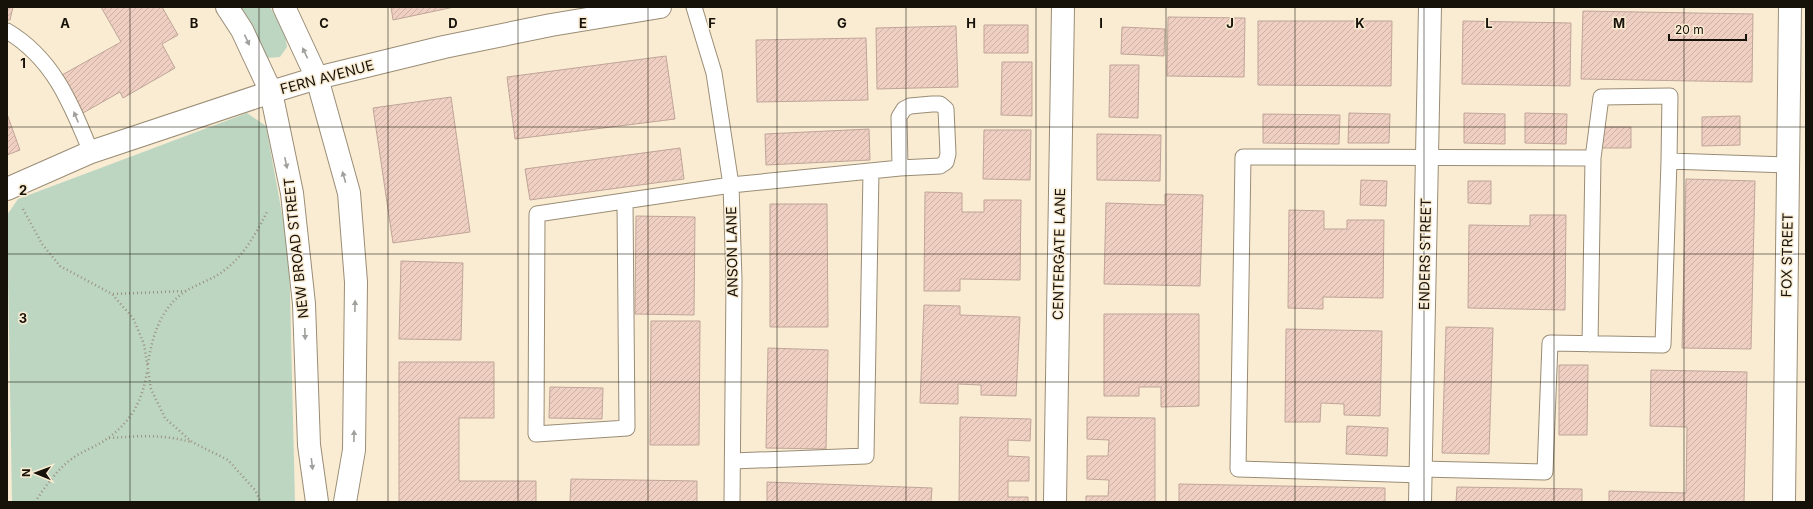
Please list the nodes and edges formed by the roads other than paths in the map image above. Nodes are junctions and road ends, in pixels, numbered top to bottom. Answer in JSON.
{"nodes":[{"id":1,"x":227,"y":7,"type":"edge"},
{"id":2,"x":284,"y":7,"type":"edge"},
{"id":3,"x":660,"y":7,"type":"edge"},
{"id":4,"x":694,"y":7,"type":"edge"},
{"id":5,"x":1063,"y":7,"type":"edge"},
{"id":6,"x":1430,"y":7,"type":"edge"},
{"id":7,"x":1790,"y":7,"type":"edge"},
{"id":8,"x":7,"y":31,"type":"edge"},
{"id":9,"x":317,"y":78,"type":"junction"},
{"id":10,"x":271,"y":92,"type":"junction"},
{"id":11,"x":91,"y":152,"type":"junction"},
{"id":12,"x":1427,"y":156,"type":"junction"},
{"id":13,"x":1593,"y":158,"type":"junction"},
{"id":14,"x":1669,"y":161,"type":"junction"},
{"id":15,"x":1788,"y":165,"type":"junction"},
{"id":16,"x":900,"y":168,"type":"junction"},
{"id":17,"x":871,"y":171,"type":"junction"},
{"id":18,"x":731,"y":185,"type":"junction"},
{"id":19,"x":7,"y":189,"type":"edge"},
{"id":20,"x":625,"y":201,"type":"junction"},
{"id":21,"x":1590,"y":344,"type":"junction"},
{"id":22,"x":732,"y":461,"type":"junction"},
{"id":23,"x":1421,"y":472,"type":"junction"},
{"id":24,"x":317,"y":502,"type":"edge"},
{"id":25,"x":345,"y":502,"type":"edge"},
{"id":26,"x":732,"y":502,"type":"edge"},
{"id":27,"x":1055,"y":502,"type":"edge"},
{"id":28,"x":1420,"y":502,"type":"edge"},
{"id":29,"x":1784,"y":502,"type":"edge"}],
"edges":[{"from":1,"to":10,"type":"street","name":"NEW BROAD STREET","one_way":true},
{"from":9,"to":2,"type":"street","one_way":true},
{"from":3,"to":9,"type":"street","name":"FERN AVENUE"},
{"from":4,"to":18,"type":"lane","name":"ANSON LANE"},
{"from":5,"to":27,"type":"street","name":"CENTERGATE LANE"},
{"from":6,"to":12,"type":"street","name":"ENDERS STREET"},
{"from":7,"to":15,"type":"street","name":"FOX STREET"},
{"from":11,"to":8,"type":"lane","one_way":true},
{"from":9,"to":10,"type":"street","name":"FERN AVENUE"},
{"from":25,"to":9,"type":"street","one_way":true},
{"from":10,"to":11,"type":"street","name":"FERN AVENUE"},
{"from":10,"to":24,"type":"street","name":"NEW BROAD STREET","one_way":true},
{"from":11,"to":19,"type":"street","name":"FERN AVENUE"},
{"from":12,"to":13,"type":"lane"},
{"from":12,"to":23,"type":"street","name":"ENDERS STREET"},
{"from":12,"to":23,"type":"lane"},
{"from":13,"to":14,"type":"lane"},
{"from":13,"to":21,"type":"lane"},
{"from":14,"to":15,"type":"lane"},
{"from":14,"to":21,"type":"lane"},
{"from":15,"to":29,"type":"street","name":"FOX STREET"},
{"from":16,"to":16,"type":"lane"},
{"from":16,"to":17,"type":"lane"},
{"from":17,"to":18,"type":"lane"},
{"from":17,"to":22,"type":"lane"},
{"from":18,"to":20,"type":"lane"},
{"from":18,"to":22,"type":"lane","name":"ANSON LANE"},
{"from":20,"to":20,"type":"lane"},
{"from":21,"to":23,"type":"lane"},
{"from":22,"to":26,"type":"lane","name":"ANSON LANE"},
{"from":23,"to":28,"type":"street","name":"ENDERS STREET"}]}
